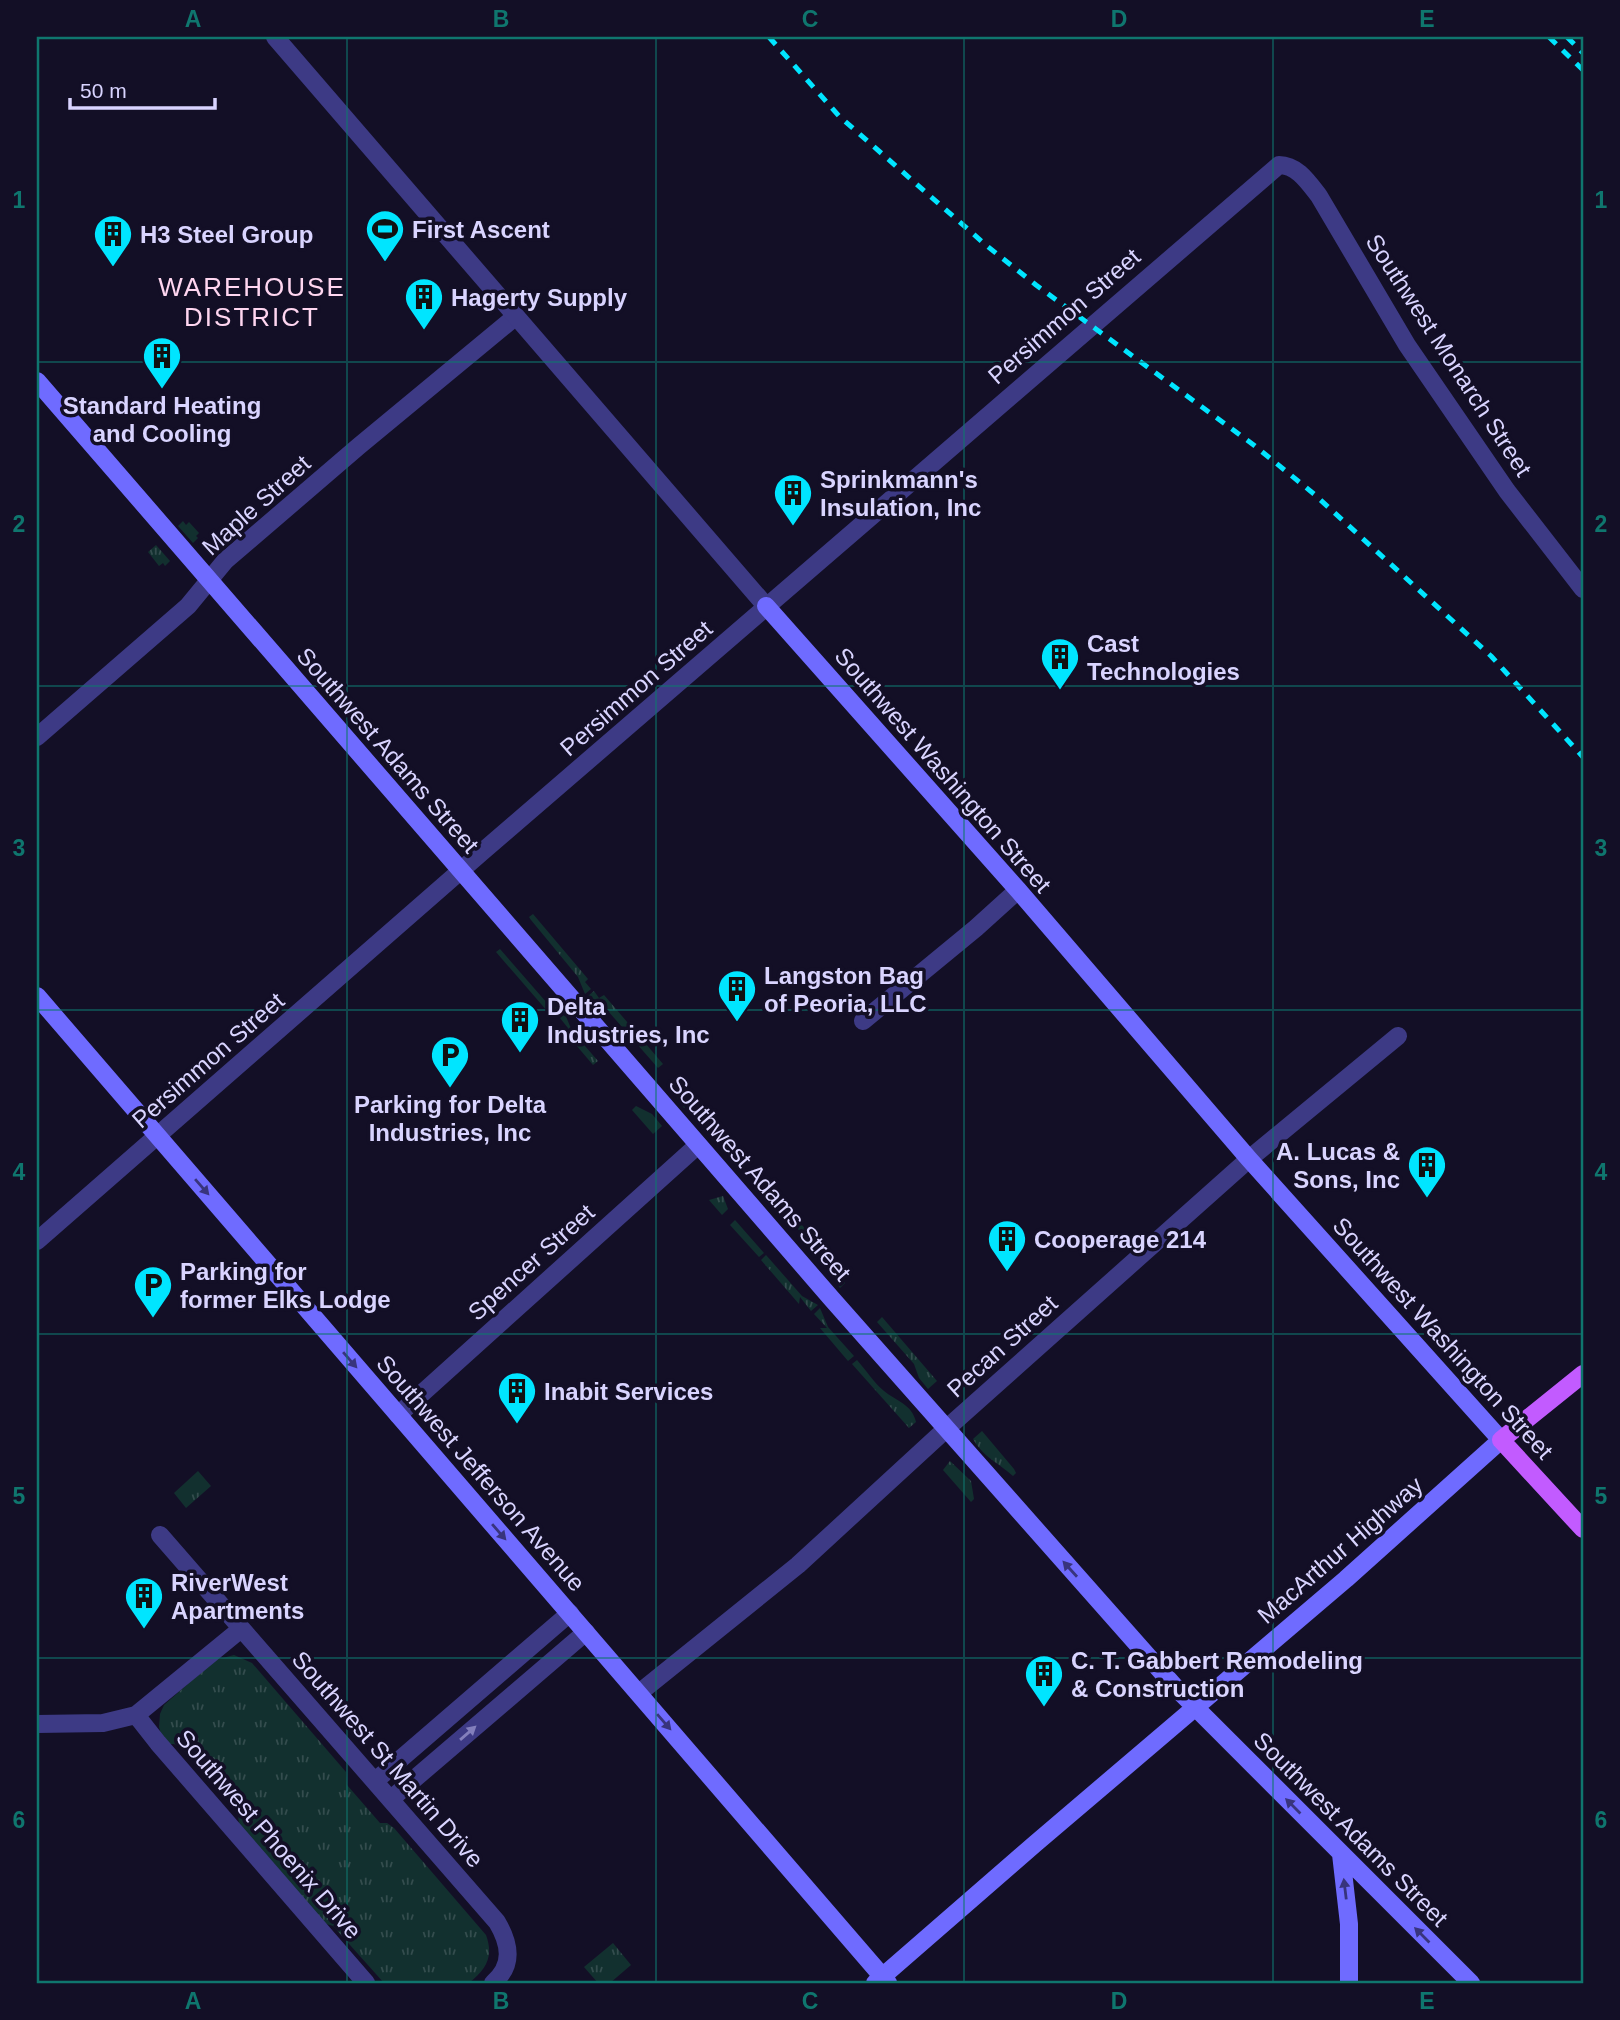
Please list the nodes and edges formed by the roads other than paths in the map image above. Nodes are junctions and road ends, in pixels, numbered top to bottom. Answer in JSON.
{"nodes":[{"id":1,"x":275,"y":37,"type":"edge"},
{"id":2,"x":1269,"y":173,"type":"joint"},
{"id":3,"x":514,"y":317,"type":"junction"},
{"id":4,"x":37,"y":381,"type":"edge"},
{"id":5,"x":210,"y":581,"type":"junction"},
{"id":6,"x":1583,"y":589,"type":"edge"},
{"id":7,"x":766,"y":606,"type":"junction"},
{"id":8,"x":37,"y":737,"type":"edge"},
{"id":9,"x":460,"y":871,"type":"junction"},
{"id":10,"x":1018,"y":890,"type":"junction"},
{"id":11,"x":37,"y":996,"type":"edge"},
{"id":12,"x":863,"y":1021,"type":"dead end"},
{"id":13,"x":1398,"y":1036,"type":"dead end"},
{"id":14,"x":157,"y":1135,"type":"junction"},
{"id":15,"x":698,"y":1145,"type":"junction"},
{"id":16,"x":1249,"y":1159,"type":"junction"},
{"id":17,"x":37,"y":1241,"type":"edge"},
{"id":18,"x":1583,"y":1374,"type":"edge"},
{"id":19,"x":398,"y":1415,"type":"junction"},
{"id":20,"x":946,"y":1429,"type":"junction"},
{"id":21,"x":1502,"y":1440,"type":"junction"},
{"id":22,"x":1583,"y":1529,"type":"edge"},
{"id":23,"x":160,"y":1535,"type":"dead end"},
{"id":24,"x":570,"y":1614,"type":"junction"},
{"id":25,"x":241,"y":1629,"type":"junction"},
{"id":26,"x":586,"y":1632,"type":"junction"},
{"id":27,"x":639,"y":1693,"type":"junction"},
{"id":28,"x":1194,"y":1707,"type":"junction"},
{"id":29,"x":136,"y":1715,"type":"junction"},
{"id":30,"x":37,"y":1724,"type":"edge"},
{"id":31,"x":375,"y":1781,"type":"junction"},
{"id":32,"x":391,"y":1799,"type":"junction"},
{"id":33,"x":1341,"y":1854,"type":"junction"},
{"id":34,"x":882,"y":1981,"type":"edge"},
{"id":35,"x":366,"y":1983,"type":"edge"},
{"id":36,"x":493,"y":1983,"type":"edge"},
{"id":37,"x":1349,"y":1983,"type":"edge"},
{"id":38,"x":1471,"y":1983,"type":"edge"}],
"edges":[{"from":1,"to":3,"type":"street","name":"Southwest Washington Street"},
{"from":2,"to":6,"type":"street","name":"Southwest Monarch Street"},
{"from":2,"to":7,"type":"street","name":"Persimmon Street"},
{"from":3,"to":5,"type":"street","name":"Maple Street"},
{"from":3,"to":7,"type":"street","name":"Southwest Washington Street"},
{"from":4,"to":5,"type":"main road","name":"Southwest Adams Street"},
{"from":5,"to":8,"type":"street","name":"Maple Street"},
{"from":5,"to":9,"type":"main road","name":"Southwest Adams Street"},
{"from":7,"to":9,"type":"street","name":"Persimmon Street"},
{"from":7,"to":10,"type":"main road","name":"Southwest Washington Street"},
{"from":9,"to":14,"type":"street","name":"Persimmon Street"},
{"from":9,"to":15,"type":"main road","name":"Southwest Adams Street"},
{"from":10,"to":12,"type":"street"},
{"from":10,"to":16,"type":"main road","name":"Southwest Washington Street"},
{"from":11,"to":14,"type":"main road","name":"Southwest Jefferson Avenue"},
{"from":13,"to":16,"type":"street","name":"Pecan Street"},
{"from":14,"to":17,"type":"street","name":"Persimmon Street"},
{"from":14,"to":19,"type":"main road","name":"Southwest Jefferson Avenue","one_way":true},
{"from":15,"to":19,"type":"street","name":"Spencer Street"},
{"from":15,"to":20,"type":"main road","name":"Southwest Adams Street"},
{"from":16,"to":20,"type":"street","name":"Pecan Street"},
{"from":16,"to":21,"type":"main road","name":"Southwest Washington Street"},
{"from":18,"to":21,"type":"main road","name":"MacArthur Highway"},
{"from":19,"to":24,"type":"main road","name":"Southwest Jefferson Avenue","one_way":true},
{"from":20,"to":27,"type":"street","name":"Pecan Street"},
{"from":28,"to":20,"type":"main road","name":"Southwest Adams Street","one_way":true},
{"from":21,"to":22,"type":"main road","name":"Southwest Washington Street"},
{"from":21,"to":28,"type":"main road","name":"MacArthur Highway"},
{"from":23,"to":25,"type":"street","name":"Southwest St Martin Drive"},
{"from":24,"to":26,"type":"main road","name":"Southwest Jefferson Avenue"},
{"from":24,"to":31,"type":"street"},
{"from":25,"to":29,"type":"street"},
{"from":25,"to":31,"type":"street","name":"Southwest St Martin Drive"},
{"from":26,"to":27,"type":"main road","name":"Southwest Jefferson Avenue"},
{"from":32,"to":26,"type":"street","one_way":true},
{"from":27,"to":34,"type":"main road","name":"Southwest Jefferson Avenue","one_way":true},
{"from":33,"to":28,"type":"main road","name":"Southwest Adams Street","one_way":true},
{"from":28,"to":34,"type":"main road","name":"MacArthur Highway"},
{"from":29,"to":30,"type":"street"},
{"from":29,"to":35,"type":"street","name":"Southwest Phoenix Drive"},
{"from":31,"to":32,"type":"street","name":"Southwest St Martin Drive"},
{"from":32,"to":36,"type":"street","name":"Southwest St Martin Drive"},
{"from":37,"to":33,"type":"main road","one_way":true},
{"from":38,"to":33,"type":"main road","name":"Southwest Adams Street","one_way":true}]}
